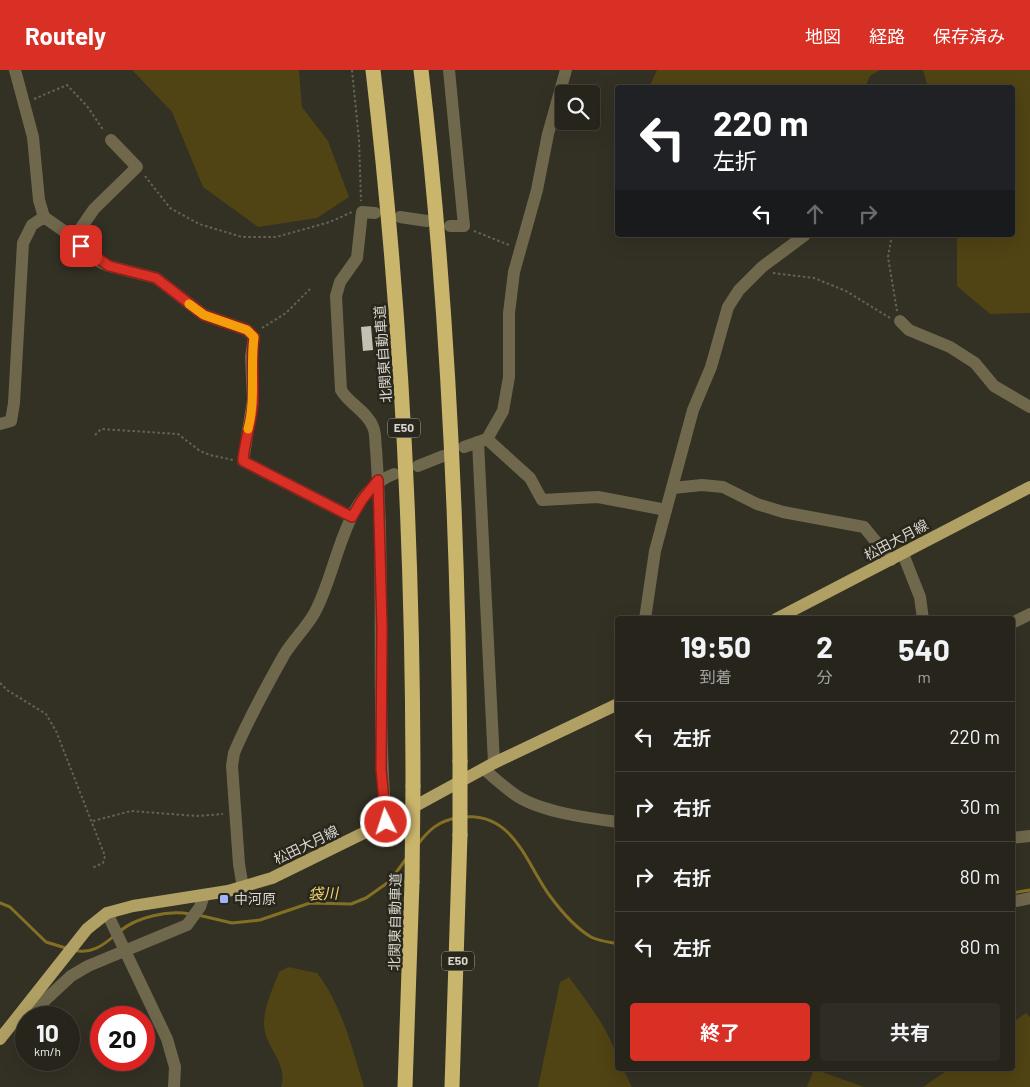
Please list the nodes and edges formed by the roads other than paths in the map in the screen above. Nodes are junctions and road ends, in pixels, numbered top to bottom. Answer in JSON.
{"nodes":[{"id":1,"x":15,"y":70,"type":"edge"},
{"id":2,"x":374,"y":70,"type":"edge"},
{"id":3,"x":421,"y":70,"type":"edge"},
{"id":4,"x":450,"y":70,"type":"edge"},
{"id":5,"x":566,"y":70,"type":"edge"},
{"id":6,"x":111,"y":140,"type":"road end"},
{"id":7,"x":368,"y":213,"type":"road end"},
{"id":8,"x":44,"y":217,"type":"junction"},
{"id":9,"x":400,"y":217,"type":"dead end"},
{"id":10,"x":426,"y":221,"type":"dead end"},
{"id":11,"x":450,"y":226,"type":"dead end"},
{"id":12,"x":803,"y":237,"type":"edge"},
{"id":13,"x":74,"y":238,"type":"junction"},
{"id":14,"x":900,"y":321,"type":"road end"},
{"id":15,"x":1030,"y":408,"type":"edge"},
{"id":16,"x":5,"y":423,"type":"edge"},
{"id":17,"x":24,"y":426,"type":"dead end"},
{"id":18,"x":483,"y":440,"type":"junction"},
{"id":19,"x":464,"y":447,"type":"dead end"},
{"id":20,"x":443,"y":456,"type":"dead end"},
{"id":21,"x":418,"y":466,"type":"dead end"},
{"id":22,"x":394,"y":474,"type":"dead end"},
{"id":23,"x":378,"y":480,"type":"junction"},
{"id":24,"x":1030,"y":487,"type":"edge"},
{"id":25,"x":673,"y":488,"type":"junction"},
{"id":26,"x":666,"y":510,"type":"junction"},
{"id":27,"x":352,"y":517,"type":"junction"},
{"id":28,"x":903,"y":554,"type":"junction"},
{"id":29,"x":891,"y":560,"type":"junction"},
{"id":30,"x":1030,"y":614,"type":"edge"},
{"id":31,"x":645,"y":616,"type":"edge"},
{"id":32,"x":782,"y":616,"type":"edge"},
{"id":33,"x":923,"y":616,"type":"edge"},
{"id":34,"x":1015,"y":622,"type":"edge"},
{"id":35,"x":615,"y":705,"type":"edge"},
{"id":36,"x":489,"y":766,"type":"junction"},
{"id":37,"x":386,"y":822,"type":"junction"},
{"id":38,"x":615,"y":822,"type":"edge"},
{"id":39,"x":1030,"y":836,"type":"edge"},
{"id":40,"x":1015,"y":838,"type":"edge"},
{"id":41,"x":243,"y":888,"type":"junction"},
{"id":42,"x":204,"y":895,"type":"junction"},
{"id":43,"x":1030,"y":898,"type":"edge"},
{"id":44,"x":1015,"y":901,"type":"edge"},
{"id":45,"x":109,"y":917,"type":"junction"},
{"id":46,"x":124,"y":947,"type":"junction"},
{"id":47,"x":27,"y":1006,"type":"edge"},
{"id":48,"x":34,"y":1006,"type":"edge"},
{"id":49,"x":15,"y":1021,"type":"edge"},
{"id":50,"x":0,"y":1039,"type":"edge"},
{"id":51,"x":174,"y":1087,"type":"edge"},
{"id":52,"x":405,"y":1087,"type":"edge"},
{"id":53,"x":452,"y":1087,"type":"edge"}],
"edges":[{"from":1,"to":8,"type":"street"},
{"from":2,"to":52,"type":"highway","name":"北関東自動車道","number":"E50","bridge":true},
{"from":3,"to":53,"type":"highway","number":"E50","bridge":true},
{"from":4,"to":11,"type":"street"},
{"from":5,"to":18,"type":"street"},
{"from":6,"to":13,"type":"street"},
{"from":7,"to":23,"type":"street"},
{"from":8,"to":13,"type":"street"},
{"from":8,"to":16,"type":"street"},
{"from":9,"to":10,"type":"street"},
{"from":12,"to":25,"type":"street"},
{"from":13,"to":27,"type":"street"},
{"from":14,"to":15,"type":"street"},
{"from":16,"to":17,"type":"street"},
{"from":18,"to":19,"type":"street"},
{"from":18,"to":26,"type":"street"},
{"from":18,"to":36,"type":"street"},
{"from":20,"to":21,"type":"street"},
{"from":22,"to":23,"type":"street"},
{"from":23,"to":27,"type":"street"},
{"from":23,"to":37,"type":"street"},
{"from":24,"to":28,"type":"main road","name":"松田大月線"},
{"from":25,"to":26,"type":"street"},
{"from":25,"to":29,"type":"street"},
{"from":26,"to":31,"type":"street"},
{"from":27,"to":41,"type":"street"},
{"from":28,"to":29,"type":"main road","name":"松田大月線"},
{"from":28,"to":33,"type":"street"},
{"from":29,"to":32,"type":"main road","name":"松田大月線"},
{"from":30,"to":34,"type":"street"},
{"from":35,"to":36,"type":"main road","name":"松田大月線"},
{"from":36,"to":37,"type":"main road","name":"松田大月線"},
{"from":36,"to":38,"type":"street"},
{"from":37,"to":41,"type":"main road","name":"松田大月線"},
{"from":39,"to":40,"type":"street"},
{"from":41,"to":42,"type":"main road","name":"松田大月線"},
{"from":42,"to":45,"type":"main road","name":"松田大月線"},
{"from":42,"to":46,"type":"street"},
{"from":43,"to":44,"type":"street"},
{"from":45,"to":46,"type":"street"},
{"from":45,"to":47,"type":"main road","name":"松田大月線"},
{"from":46,"to":48,"type":"street"},
{"from":46,"to":51,"type":"street"},
{"from":49,"to":50,"type":"main road"}]}
